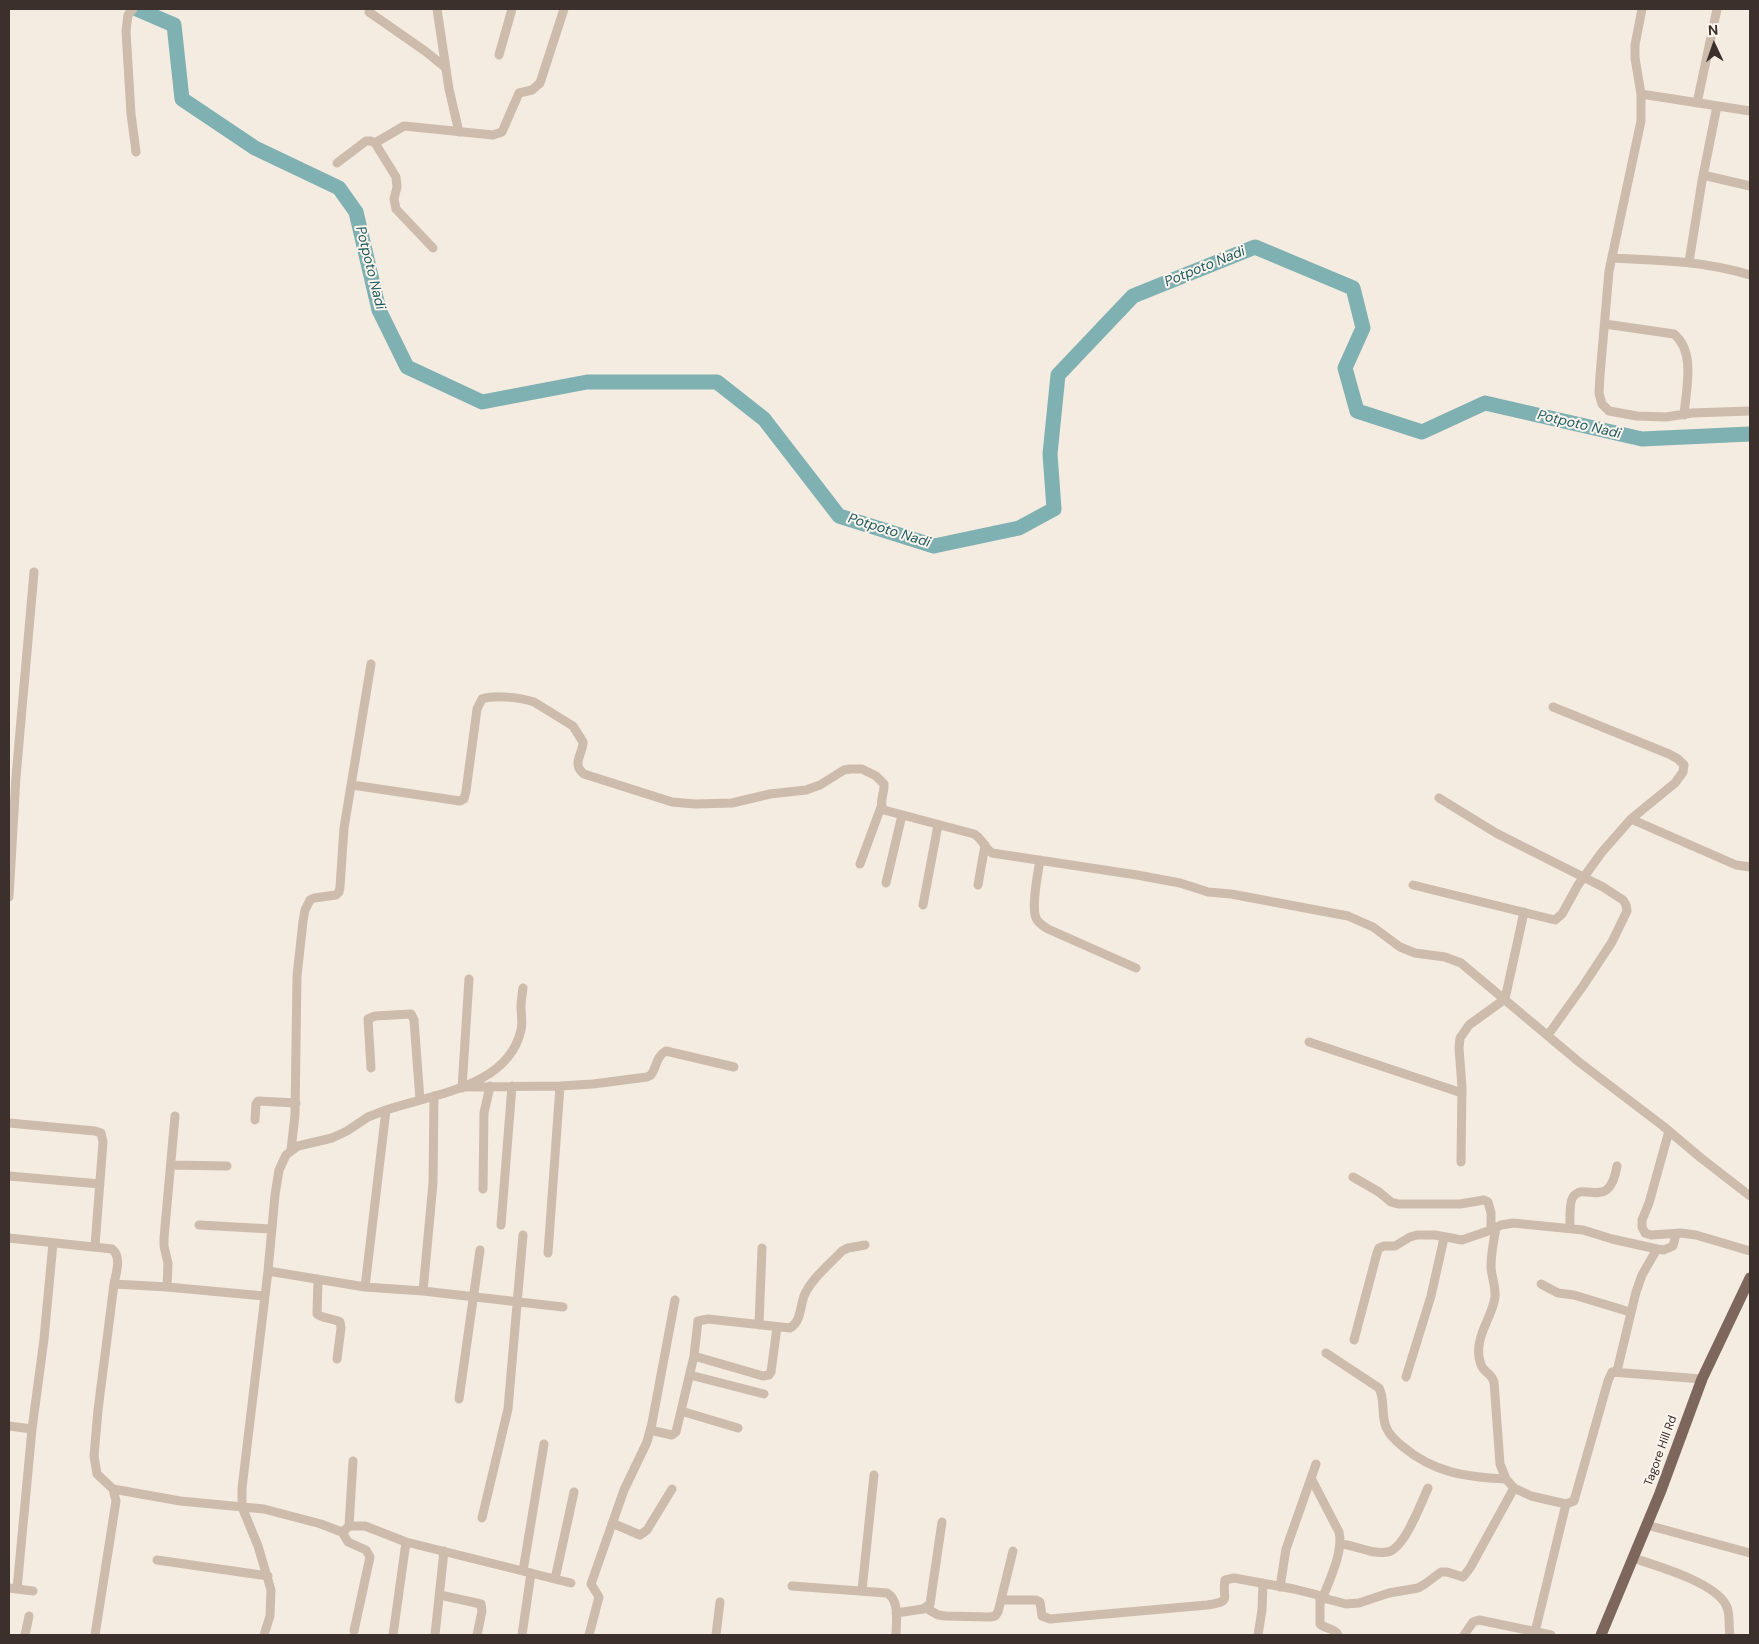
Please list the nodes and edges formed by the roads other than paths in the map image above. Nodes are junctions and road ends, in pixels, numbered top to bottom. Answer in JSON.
{"nodes":[{"id":1,"x":437,"y":9,"type":"edge"},
{"id":2,"x":512,"y":9,"type":"edge"},
{"id":3,"x":564,"y":9,"type":"edge"},
{"id":4,"x":1642,"y":9,"type":"edge"},
{"id":5,"x":1717,"y":9,"type":"edge"},
{"id":6,"x":130,"y":12,"type":"edge"},
{"id":7,"x":370,"y":12,"type":"dead end"},
{"id":8,"x":499,"y":55,"type":"dead end"},
{"id":9,"x":446,"y":68,"type":"junction"},
{"id":10,"x":1641,"y":94,"type":"junction"},
{"id":11,"x":1697,"y":103,"type":"junction"},
{"id":12,"x":1718,"y":106,"type":"junction"},
{"id":13,"x":1750,"y":112,"type":"edge"},
{"id":14,"x":460,"y":132,"type":"junction"},
{"id":15,"x":375,"y":143,"type":"junction"},
{"id":16,"x":136,"y":152,"type":"dead end"},
{"id":17,"x":338,"y":163,"type":"dead end"},
{"id":18,"x":1704,"y":174,"type":"junction"},
{"id":19,"x":1750,"y":186,"type":"edge"},
{"id":20,"x":434,"y":248,"type":"dead end"},
{"id":21,"x":1612,"y":258,"type":"junction"},
{"id":22,"x":1689,"y":262,"type":"junction"},
{"id":23,"x":1750,"y":275,"type":"edge"},
{"id":24,"x":1605,"y":324,"type":"junction"},
{"id":25,"x":1750,"y":411,"type":"edge"},
{"id":26,"x":1684,"y":415,"type":"junction"},
{"id":27,"x":34,"y":572,"type":"dead end"},
{"id":28,"x":371,"y":664,"type":"dead end"},
{"id":29,"x":1553,"y":707,"type":"dead end"},
{"id":30,"x":352,"y":785,"type":"junction"},
{"id":31,"x":1439,"y":798,"type":"dead end"},
{"id":32,"x":881,"y":807,"type":"junction"},
{"id":33,"x":902,"y":815,"type":"junction"},
{"id":34,"x":1631,"y":818,"type":"junction"},
{"id":35,"x":938,"y":825,"type":"junction"},
{"id":36,"x":985,"y":845,"type":"junction"},
{"id":37,"x":1040,"y":860,"type":"junction"},
{"id":38,"x":860,"y":864,"type":"dead end"},
{"id":39,"x":1750,"y":867,"type":"edge"},
{"id":40,"x":1584,"y":876,"type":"junction"},
{"id":41,"x":886,"y":883,"type":"dead end"},
{"id":42,"x":978,"y":885,"type":"dead end"},
{"id":43,"x":1413,"y":885,"type":"dead end"},
{"id":44,"x":9,"y":897,"type":"edge"},
{"id":45,"x":923,"y":905,"type":"dead end"},
{"id":46,"x":1524,"y":912,"type":"junction"},
{"id":47,"x":1136,"y":968,"type":"dead end"},
{"id":48,"x":469,"y":979,"type":"dead end"},
{"id":49,"x":523,"y":988,"type":"dead end"},
{"id":50,"x":1505,"y":999,"type":"junction"},
{"id":51,"x":1548,"y":1035,"type":"junction"},
{"id":52,"x":1309,"y":1042,"type":"dead end"},
{"id":53,"x":734,"y":1067,"type":"dead end"},
{"id":54,"x":371,"y":1068,"type":"dead end"},
{"id":55,"x":490,"y":1086,"type":"junction"},
{"id":56,"x":512,"y":1086,"type":"junction"},
{"id":57,"x":560,"y":1086,"type":"junction"},
{"id":58,"x":464,"y":1087,"type":"junction"},
{"id":59,"x":1462,"y":1093,"type":"junction"},
{"id":60,"x":434,"y":1096,"type":"junction"},
{"id":61,"x":420,"y":1100,"type":"junction"},
{"id":62,"x":296,"y":1103,"type":"junction"},
{"id":63,"x":386,"y":1110,"type":"junction"},
{"id":64,"x":175,"y":1116,"type":"dead end"},
{"id":65,"x":255,"y":1120,"type":"dead end"},
{"id":66,"x":9,"y":1123,"type":"edge"},
{"id":67,"x":1666,"y":1129,"type":"junction"},
{"id":68,"x":291,"y":1150,"type":"junction"},
{"id":69,"x":1461,"y":1162,"type":"dead end"},
{"id":70,"x":171,"y":1165,"type":"junction"},
{"id":71,"x":227,"y":1166,"type":"dead end"},
{"id":72,"x":1617,"y":1166,"type":"dead end"},
{"id":73,"x":9,"y":1176,"type":"edge"},
{"id":74,"x":1353,"y":1177,"type":"dead end"},
{"id":75,"x":100,"y":1184,"type":"junction"},
{"id":76,"x":483,"y":1189,"type":"dead end"},
{"id":77,"x":1750,"y":1196,"type":"edge"},
{"id":78,"x":200,"y":1225,"type":"dead end"},
{"id":79,"x":501,"y":1226,"type":"dead end"},
{"id":80,"x":1570,"y":1228,"type":"junction"},
{"id":81,"x":272,"y":1229,"type":"junction"},
{"id":82,"x":1493,"y":1229,"type":"junction"},
{"id":83,"x":1676,"y":1234,"type":"junction"},
{"id":84,"x":523,"y":1235,"type":"dead end"},
{"id":85,"x":9,"y":1238,"type":"edge"},
{"id":86,"x":1444,"y":1238,"type":"junction"},
{"id":87,"x":53,"y":1243,"type":"junction"},
{"id":88,"x":865,"y":1245,"type":"dead end"},
{"id":89,"x":94,"y":1246,"type":"junction"},
{"id":90,"x":762,"y":1248,"type":"dead end"},
{"id":91,"x":1657,"y":1249,"type":"junction"},
{"id":92,"x":480,"y":1250,"type":"dead end"},
{"id":93,"x":1750,"y":1250,"type":"edge"},
{"id":94,"x":548,"y":1253,"type":"dead end"},
{"id":95,"x":268,"y":1271,"type":"junction"},
{"id":96,"x":1750,"y":1278,"type":"edge"},
{"id":97,"x":318,"y":1279,"type":"junction"},
{"id":98,"x":114,"y":1284,"type":"junction"},
{"id":99,"x":1541,"y":1284,"type":"dead end"},
{"id":100,"x":167,"y":1287,"type":"junction"},
{"id":101,"x":365,"y":1287,"type":"junction"},
{"id":102,"x":424,"y":1291,"type":"junction"},
{"id":103,"x":264,"y":1296,"type":"junction"},
{"id":104,"x":474,"y":1296,"type":"junction"},
{"id":105,"x":676,"y":1300,"type":"dead end"},
{"id":106,"x":517,"y":1303,"type":"junction"},
{"id":107,"x":563,"y":1307,"type":"dead end"},
{"id":108,"x":1630,"y":1312,"type":"junction"},
{"id":109,"x":760,"y":1325,"type":"junction"},
{"id":110,"x":777,"y":1328,"type":"junction"},
{"id":111,"x":1354,"y":1340,"type":"dead end"},
{"id":112,"x":1326,"y":1353,"type":"dead end"},
{"id":113,"x":694,"y":1356,"type":"junction"},
{"id":114,"x":337,"y":1359,"type":"dead end"},
{"id":115,"x":1617,"y":1371,"type":"junction"},
{"id":116,"x":690,"y":1374,"type":"junction"},
{"id":117,"x":1406,"y":1378,"type":"dead end"},
{"id":118,"x":1702,"y":1379,"type":"junction"},
{"id":119,"x":764,"y":1394,"type":"dead end"},
{"id":120,"x":458,"y":1399,"type":"dead end"},
{"id":121,"x":681,"y":1410,"type":"junction"},
{"id":122,"x":9,"y":1426,"type":"edge"},
{"id":123,"x":738,"y":1428,"type":"dead end"},
{"id":124,"x":32,"y":1429,"type":"junction"},
{"id":125,"x":650,"y":1430,"type":"junction"},
{"id":126,"x":544,"y":1444,"type":"dead end"},
{"id":127,"x":353,"y":1461,"type":"dead end"},
{"id":128,"x":1316,"y":1464,"type":"dead end"},
{"id":129,"x":874,"y":1475,"type":"dead end"},
{"id":130,"x":1310,"y":1478,"type":"junction"},
{"id":131,"x":1506,"y":1479,"type":"junction"},
{"id":132,"x":1428,"y":1488,"type":"dead end"},
{"id":133,"x":1514,"y":1488,"type":"junction"},
{"id":134,"x":113,"y":1489,"type":"junction"},
{"id":135,"x":672,"y":1489,"type":"dead end"},
{"id":136,"x":574,"y":1492,"type":"dead end"},
{"id":137,"x":1566,"y":1504,"type":"junction"},
{"id":138,"x":242,"y":1507,"type":"junction"},
{"id":139,"x":482,"y":1518,"type":"dead end"},
{"id":140,"x":942,"y":1522,"type":"dead end"},
{"id":141,"x":612,"y":1523,"type":"junction"},
{"id":142,"x":1647,"y":1525,"type":"junction"},
{"id":143,"x":345,"y":1529,"type":"junction"},
{"id":144,"x":406,"y":1542,"type":"junction"},
{"id":145,"x":1341,"y":1544,"type":"junction"},
{"id":146,"x":444,"y":1551,"type":"junction"},
{"id":147,"x":1012,"y":1551,"type":"dead end"},
{"id":148,"x":1750,"y":1553,"type":"edge"},
{"id":149,"x":1633,"y":1558,"type":"junction"},
{"id":150,"x":157,"y":1560,"type":"dead end"},
{"id":151,"x":527,"y":1572,"type":"junction"},
{"id":152,"x":268,"y":1576,"type":"junction"},
{"id":153,"x":555,"y":1579,"type":"junction"},
{"id":154,"x":572,"y":1583,"type":"dead end"},
{"id":155,"x":1263,"y":1583,"type":"junction"},
{"id":156,"x":792,"y":1586,"type":"dead end"},
{"id":157,"x":1280,"y":1587,"type":"junction"},
{"id":158,"x":13,"y":1588,"type":"edge"},
{"id":159,"x":862,"y":1590,"type":"junction"},
{"id":160,"x":33,"y":1591,"type":"dead end"},
{"id":161,"x":440,"y":1596,"type":"junction"},
{"id":162,"x":1001,"y":1600,"type":"junction"},
{"id":163,"x":1321,"y":1601,"type":"junction"},
{"id":164,"x":720,"y":1602,"type":"dead end"},
{"id":165,"x":926,"y":1608,"type":"junction"},
{"id":166,"x":896,"y":1613,"type":"junction"},
{"id":167,"x":30,"y":1616,"type":"dead end"},
{"id":168,"x":354,"y":1631,"type":"dead end"},
{"id":169,"x":1535,"y":1632,"type":"junction"},
{"id":170,"x":25,"y":1635,"type":"edge"},
{"id":171,"x":95,"y":1635,"type":"edge"},
{"id":172,"x":264,"y":1635,"type":"edge"},
{"id":173,"x":393,"y":1635,"type":"edge"},
{"id":174,"x":435,"y":1635,"type":"edge"},
{"id":175,"x":477,"y":1635,"type":"edge"},
{"id":176,"x":522,"y":1635,"type":"edge"},
{"id":177,"x":589,"y":1635,"type":"edge"},
{"id":178,"x":716,"y":1635,"type":"edge"},
{"id":179,"x":896,"y":1635,"type":"edge"},
{"id":180,"x":1258,"y":1635,"type":"edge"},
{"id":181,"x":1338,"y":1635,"type":"edge"},
{"id":182,"x":1464,"y":1635,"type":"edge"},
{"id":183,"x":1551,"y":1635,"type":"edge"},
{"id":184,"x":1601,"y":1635,"type":"edge"},
{"id":185,"x":1730,"y":1635,"type":"edge"}],
"edges":[{"from":1,"to":9,"type":"street"},
{"from":2,"to":8,"type":"street"},
{"from":3,"to":14,"type":"street"},
{"from":4,"to":10,"type":"street"},
{"from":5,"to":11,"type":"street"},
{"from":6,"to":16,"type":"street"},
{"from":7,"to":9,"type":"street"},
{"from":9,"to":14,"type":"street"},
{"from":10,"to":11,"type":"street"},
{"from":10,"to":21,"type":"street"},
{"from":11,"to":12,"type":"street"},
{"from":12,"to":13,"type":"street"},
{"from":12,"to":18,"type":"street"},
{"from":14,"to":15,"type":"street"},
{"from":15,"to":17,"type":"street"},
{"from":15,"to":20,"type":"street"},
{"from":18,"to":19,"type":"street"},
{"from":18,"to":22,"type":"street"},
{"from":21,"to":22,"type":"street"},
{"from":21,"to":24,"type":"street"},
{"from":22,"to":23,"type":"street"},
{"from":24,"to":26,"type":"street"},
{"from":24,"to":26,"type":"street"},
{"from":25,"to":26,"type":"street"},
{"from":27,"to":44,"type":"street"},
{"from":28,"to":30,"type":"street"},
{"from":29,"to":34,"type":"street"},
{"from":30,"to":32,"type":"street"},
{"from":30,"to":62,"type":"street"},
{"from":31,"to":40,"type":"street"},
{"from":32,"to":33,"type":"street"},
{"from":32,"to":38,"type":"street"},
{"from":33,"to":35,"type":"street"},
{"from":33,"to":41,"type":"street"},
{"from":34,"to":39,"type":"street"},
{"from":34,"to":40,"type":"street"},
{"from":35,"to":36,"type":"street"},
{"from":35,"to":45,"type":"street"},
{"from":36,"to":37,"type":"street"},
{"from":36,"to":42,"type":"street"},
{"from":37,"to":47,"type":"street"},
{"from":37,"to":50,"type":"street"},
{"from":40,"to":46,"type":"street"},
{"from":40,"to":51,"type":"street"},
{"from":43,"to":46,"type":"street"},
{"from":46,"to":50,"type":"street"},
{"from":48,"to":58,"type":"street"},
{"from":49,"to":58,"type":"street"},
{"from":50,"to":51,"type":"street"},
{"from":50,"to":59,"type":"street"},
{"from":51,"to":67,"type":"street"},
{"from":52,"to":59,"type":"street"},
{"from":53,"to":57,"type":"street"},
{"from":54,"to":61,"type":"street"},
{"from":55,"to":56,"type":"street"},
{"from":55,"to":58,"type":"street"},
{"from":55,"to":76,"type":"street"},
{"from":56,"to":57,"type":"street"},
{"from":56,"to":79,"type":"street"},
{"from":57,"to":94,"type":"street"},
{"from":58,"to":60,"type":"street"},
{"from":59,"to":69,"type":"street"},
{"from":60,"to":61,"type":"street"},
{"from":60,"to":102,"type":"street"},
{"from":61,"to":63,"type":"street"},
{"from":62,"to":65,"type":"street"},
{"from":62,"to":68,"type":"street"},
{"from":63,"to":68,"type":"street"},
{"from":63,"to":101,"type":"street"},
{"from":64,"to":70,"type":"street"},
{"from":66,"to":75,"type":"street"},
{"from":67,"to":77,"type":"street"},
{"from":67,"to":83,"type":"street"},
{"from":68,"to":81,"type":"street"},
{"from":70,"to":71,"type":"street"},
{"from":70,"to":100,"type":"street"},
{"from":72,"to":80,"type":"street"},
{"from":73,"to":75,"type":"street"},
{"from":74,"to":82,"type":"street"},
{"from":75,"to":89,"type":"street"},
{"from":78,"to":81,"type":"street"},
{"from":80,"to":82,"type":"street"},
{"from":80,"to":91,"type":"street"},
{"from":81,"to":95,"type":"street"},
{"from":82,"to":86,"type":"street"},
{"from":82,"to":131,"type":"street"},
{"from":83,"to":91,"type":"street"},
{"from":83,"to":93,"type":"street"},
{"from":84,"to":106,"type":"street"},
{"from":85,"to":87,"type":"street"},
{"from":86,"to":111,"type":"street"},
{"from":86,"to":117,"type":"street"},
{"from":87,"to":89,"type":"street"},
{"from":87,"to":124,"type":"street"},
{"from":88,"to":110,"type":"street"},
{"from":89,"to":98,"type":"street"},
{"from":90,"to":109,"type":"street"},
{"from":91,"to":108,"type":"street"},
{"from":92,"to":104,"type":"street"},
{"from":95,"to":97,"type":"street"},
{"from":95,"to":103,"type":"street"},
{"from":96,"to":118,"type":"main road","name":"Tagore Hill Rd"},
{"from":97,"to":101,"type":"street"},
{"from":97,"to":114,"type":"street"},
{"from":98,"to":100,"type":"street"},
{"from":98,"to":134,"type":"street"},
{"from":99,"to":108,"type":"street"},
{"from":100,"to":103,"type":"street"},
{"from":101,"to":102,"type":"street"},
{"from":102,"to":104,"type":"street"},
{"from":103,"to":138,"type":"street"},
{"from":104,"to":106,"type":"street"},
{"from":104,"to":120,"type":"street"},
{"from":105,"to":125,"type":"street"},
{"from":106,"to":107,"type":"street"},
{"from":106,"to":139,"type":"street"},
{"from":108,"to":115,"type":"street"},
{"from":109,"to":110,"type":"street"},
{"from":109,"to":113,"type":"street"},
{"from":110,"to":113,"type":"street"},
{"from":112,"to":131,"type":"street"},
{"from":113,"to":116,"type":"street"},
{"from":115,"to":118,"type":"street"},
{"from":115,"to":137,"type":"street"},
{"from":116,"to":119,"type":"street"},
{"from":116,"to":121,"type":"street"},
{"from":118,"to":142,"type":"main road","name":"Tagore Hill Rd"},
{"from":121,"to":123,"type":"street"},
{"from":121,"to":125,"type":"street"},
{"from":122,"to":124,"type":"street"},
{"from":124,"to":158,"type":"street"},
{"from":125,"to":141,"type":"street"},
{"from":126,"to":151,"type":"street"},
{"from":127,"to":143,"type":"street"},
{"from":128,"to":130,"type":"street"},
{"from":129,"to":159,"type":"street"},
{"from":130,"to":145,"type":"street"},
{"from":130,"to":157,"type":"street"},
{"from":131,"to":133,"type":"street"},
{"from":132,"to":145,"type":"street"},
{"from":133,"to":137,"type":"street"},
{"from":133,"to":163,"type":"street"},
{"from":134,"to":138,"type":"street"},
{"from":134,"to":171,"type":"street"},
{"from":135,"to":141,"type":"street"},
{"from":136,"to":153,"type":"street"},
{"from":137,"to":169,"type":"street"},
{"from":138,"to":143,"type":"street"},
{"from":138,"to":152,"type":"street"},
{"from":140,"to":165,"type":"street"},
{"from":141,"to":177,"type":"street"},
{"from":142,"to":148,"type":"street"},
{"from":142,"to":149,"type":"main road","name":"Tagore Hill Rd"},
{"from":143,"to":144,"type":"street"},
{"from":143,"to":168,"type":"street"},
{"from":144,"to":146,"type":"street"},
{"from":144,"to":173,"type":"street"},
{"from":145,"to":163,"type":"street"},
{"from":146,"to":151,"type":"street"},
{"from":146,"to":161,"type":"street"},
{"from":147,"to":162,"type":"street"},
{"from":149,"to":184,"type":"main road","name":"Tagore Hill Rd"},
{"from":149,"to":185,"type":"street"},
{"from":150,"to":152,"type":"street"},
{"from":151,"to":153,"type":"street"},
{"from":151,"to":176,"type":"street"},
{"from":152,"to":172,"type":"street"},
{"from":153,"to":154,"type":"street"},
{"from":155,"to":157,"type":"street"},
{"from":155,"to":162,"type":"street"},
{"from":155,"to":180,"type":"street"},
{"from":156,"to":159,"type":"street"},
{"from":157,"to":163,"type":"street"},
{"from":158,"to":160,"type":"street"},
{"from":159,"to":166,"type":"street"},
{"from":161,"to":174,"type":"street"},
{"from":161,"to":175,"type":"street"},
{"from":162,"to":165,"type":"street"},
{"from":163,"to":181,"type":"street"},
{"from":164,"to":178,"type":"street"},
{"from":165,"to":166,"type":"street"},
{"from":166,"to":179,"type":"street"},
{"from":167,"to":170,"type":"street"},
{"from":169,"to":182,"type":"street"},
{"from":169,"to":183,"type":"street"}]}
